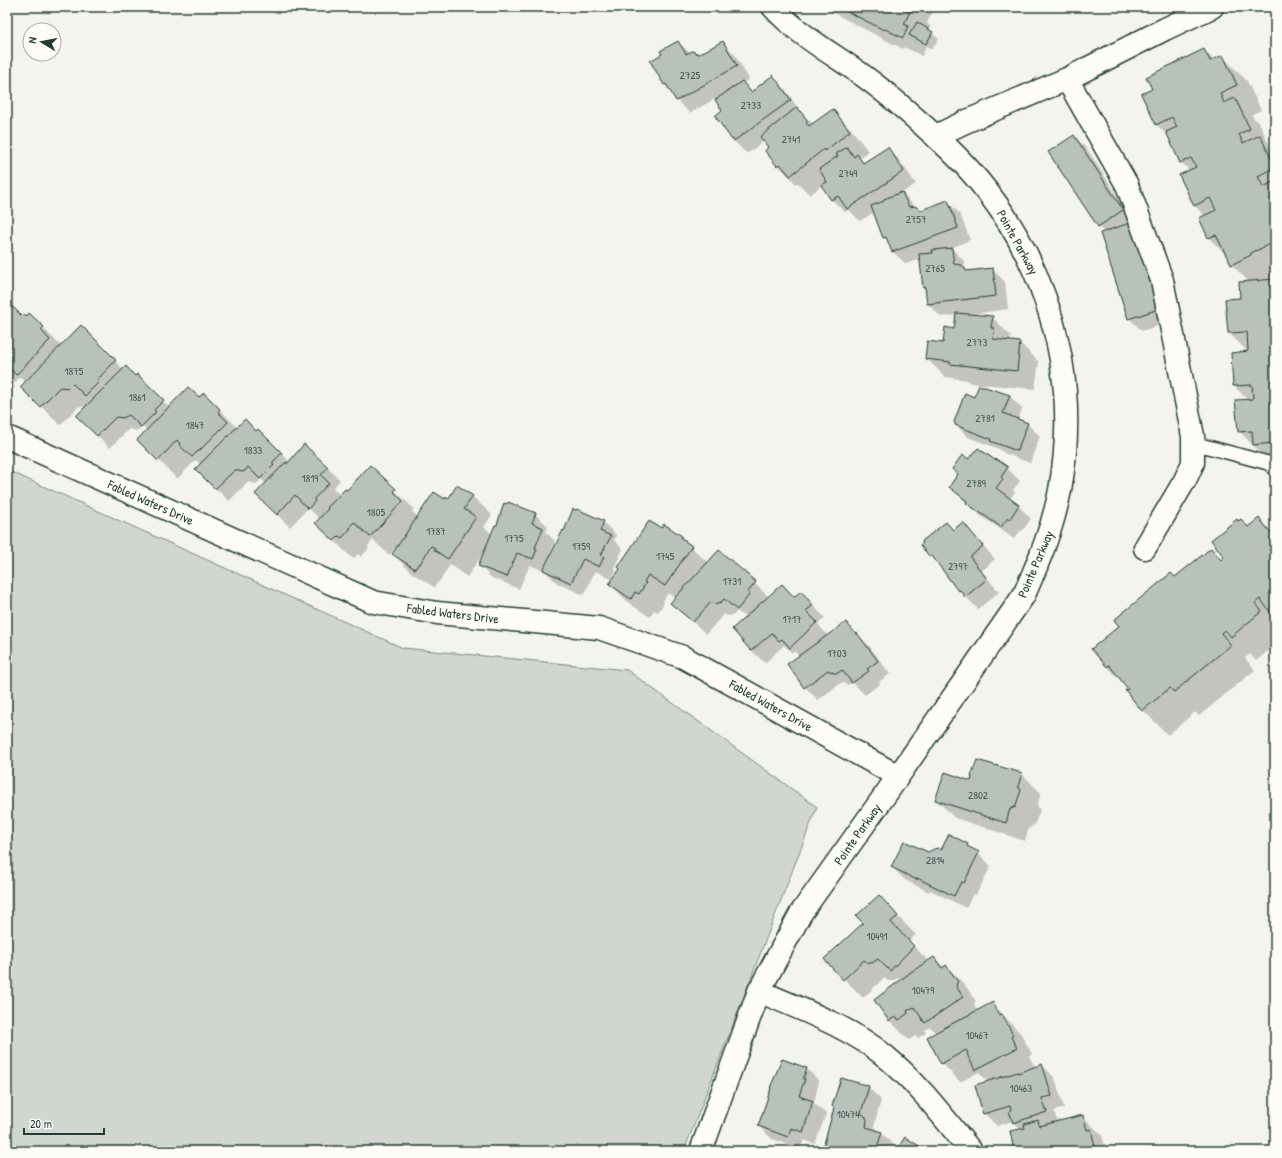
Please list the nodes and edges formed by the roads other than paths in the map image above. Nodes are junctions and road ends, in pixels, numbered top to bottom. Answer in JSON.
{"nodes":[{"id":1,"x":773,"y":7,"type":"edge"},
{"id":2,"x":1212,"y":7,"type":"edge"},
{"id":3,"x":1067,"y":79,"type":"junction"},
{"id":4,"x":936,"y":136,"type":"junction"},
{"id":5,"x":7,"y":437,"type":"edge"},
{"id":6,"x":1193,"y":443,"type":"junction"},
{"id":7,"x":1275,"y":470,"type":"edge"},
{"id":8,"x":1145,"y":548,"type":"dead end"},
{"id":9,"x":898,"y":776,"type":"junction"},
{"id":10,"x":759,"y":991,"type":"junction"},
{"id":11,"x":701,"y":1151,"type":"edge"},
{"id":12,"x":971,"y":1151,"type":"edge"}],
"edges":[{"from":1,"to":4,"type":"street","name":"Pointe Parkway"},
{"from":2,"to":3,"type":"street"},
{"from":3,"to":4,"type":"street"},
{"from":3,"to":6,"type":"street"},
{"from":4,"to":9,"type":"street","name":"Pointe Parkway"},
{"from":5,"to":9,"type":"street","name":"Fabled Waters Drive"},
{"from":6,"to":7,"type":"lane"},
{"from":6,"to":8,"type":"street"},
{"from":9,"to":10,"type":"street","name":"Pointe Parkway"},
{"from":10,"to":11,"type":"street","name":"Pointe Parkway"},
{"from":10,"to":12,"type":"street"}]}
